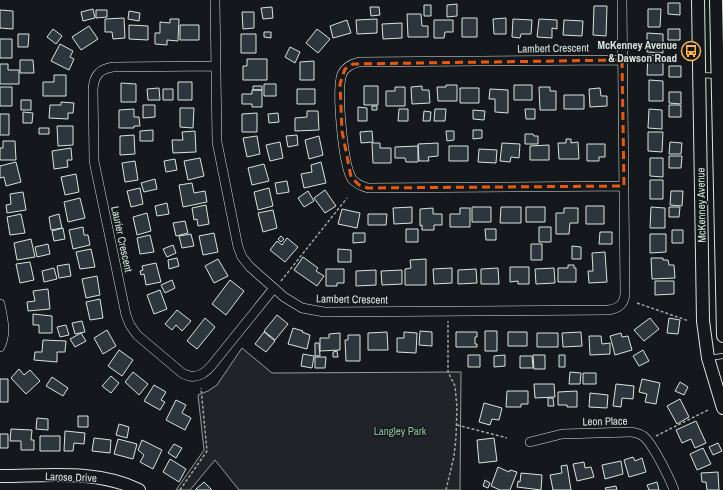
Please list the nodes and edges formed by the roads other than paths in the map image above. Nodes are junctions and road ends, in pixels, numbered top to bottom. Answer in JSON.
{"nodes":[{"id":1,"x":215,"y":0,"type":"edge"},
{"id":2,"x":622,"y":0,"type":"edge"},
{"id":3,"x":698,"y":0,"type":"edge"},
{"id":4,"x":716,"y":0,"type":"edge"},
{"id":5,"x":622,"y":60,"type":"junction"},
{"id":6,"x":216,"y":66,"type":"junction"},
{"id":7,"x":699,"y":75,"type":"junction"},
{"id":8,"x":721,"y":76,"type":"edge"},
{"id":9,"x":624,"y":186,"type":"junction"},
{"id":10,"x":274,"y":288,"type":"junction"},
{"id":11,"x":0,"y":304,"type":"edge"},
{"id":12,"x":723,"y":336,"type":"edge"},
{"id":13,"x":0,"y":347,"type":"edge"},
{"id":14,"x":723,"y":356,"type":"edge"},
{"id":15,"x":708,"y":358,"type":"junction"},
{"id":16,"x":723,"y":408,"type":"edge"},
{"id":17,"x":530,"y":442,"type":"dead end"},
{"id":18,"x":0,"y":476,"type":"edge"},
{"id":19,"x":139,"y":490,"type":"edge"},
{"id":20,"x":674,"y":490,"type":"edge"}],
"edges":[{"from":1,"to":6,"type":"street","name":"Lambert Crescent"},
{"from":2,"to":5,"type":"street","name":"Lambert Crescent"},
{"from":3,"to":7,"type":"main road","name":"McKenney Avenue"},
{"from":4,"to":8,"type":"main road","name":"McKenney Avenue"},
{"from":5,"to":9,"type":"street","name":"Lambert Crescent"},
{"from":5,"to":9,"type":"street","name":"Lambert Crescent"},
{"from":6,"to":10,"type":"street","name":"Lambert Crescent"},
{"from":6,"to":10,"type":"street","name":"Laurier Crescent"},
{"from":7,"to":8,"type":"lane"},
{"from":7,"to":15,"type":"main road","name":"McKenney Avenue"},
{"from":8,"to":12,"type":"main road","name":"McKenney Avenue"},
{"from":9,"to":10,"type":"street","name":"Lambert Crescent"},
{"from":11,"to":13,"type":"street"},
{"from":14,"to":15,"type":"lane"},
{"from":15,"to":16,"type":"main road","name":"McKenney Avenue"},
{"from":17,"to":20,"type":"street","name":"Leon Place"},
{"from":18,"to":19,"type":"main road","name":"Larose Drive"}]}
